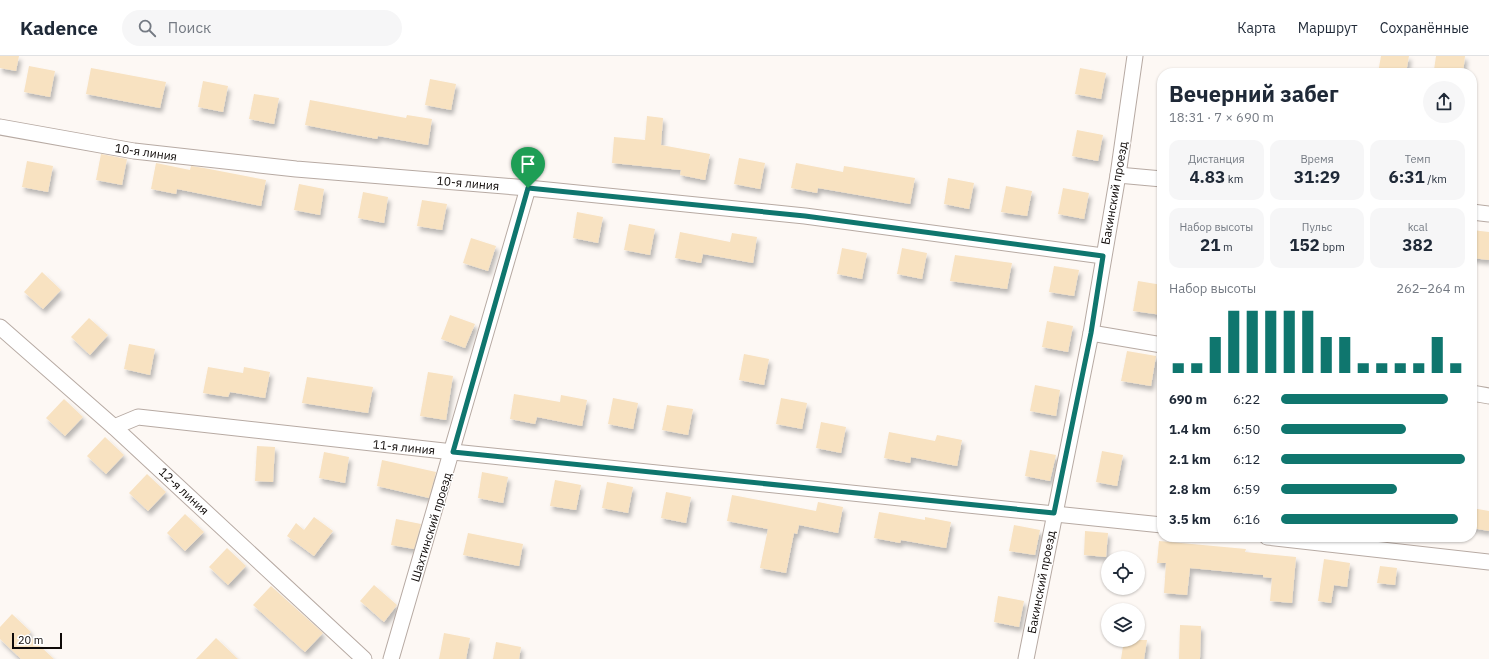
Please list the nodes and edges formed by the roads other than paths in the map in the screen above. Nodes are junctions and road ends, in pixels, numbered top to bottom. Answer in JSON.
{"nodes":[{"id":1,"x":1135,"y":56,"type":"edge"},
{"id":2,"x":0,"y":127,"type":"edge"},
{"id":3,"x":1118,"y":175,"type":"junction"},
{"id":4,"x":1157,"y":179,"type":"edge"},
{"id":5,"x":528,"y":188,"type":"junction"},
{"id":6,"x":1477,"y":213,"type":"edge"},
{"id":7,"x":1489,"y":214,"type":"edge"},
{"id":8,"x":1103,"y":256,"type":"junction"},
{"id":9,"x":0,"y":327,"type":"edge"},
{"id":10,"x":1091,"y":333,"type":"junction"},
{"id":11,"x":1157,"y":343,"type":"edge"},
{"id":12,"x":1477,"y":394,"type":"edge"},
{"id":13,"x":1489,"y":396,"type":"edge"},
{"id":14,"x":114,"y":427,"type":"junction"},
{"id":15,"x":453,"y":452,"type":"junction"},
{"id":16,"x":1054,"y":513,"type":"junction"},
{"id":17,"x":1157,"y":524,"type":"edge"},
{"id":18,"x":1311,"y":542,"type":"edge"},
{"id":19,"x":1489,"y":562,"type":"edge"},
{"id":20,"x":364,"y":659,"type":"edge"},
{"id":21,"x":392,"y":659,"type":"edge"},
{"id":22,"x":1026,"y":659,"type":"edge"}],
"edges":[{"from":1,"to":3,"type":"street","name":"Бакинский проезд"},
{"from":2,"to":5,"type":"street","name":"10-я линия"},
{"from":3,"to":4,"type":"street"},
{"from":3,"to":8,"type":"street","name":"Бакинский проезд"},
{"from":5,"to":8,"type":"street","name":"10-я линия"},
{"from":5,"to":15,"type":"street","name":"Шахтинский проезд"},
{"from":6,"to":7,"type":"street"},
{"from":8,"to":10,"type":"street","name":"Бакинский проезд"},
{"from":9,"to":14,"type":"street","name":"12-я линия"},
{"from":10,"to":11,"type":"street"},
{"from":10,"to":16,"type":"street","name":"Бакинский проезд"},
{"from":12,"to":13,"type":"street"},
{"from":14,"to":15,"type":"street","name":"11-я линия"},
{"from":14,"to":20,"type":"street","name":"12-я линия"},
{"from":15,"to":16,"type":"street","name":"11-я линия"},
{"from":15,"to":21,"type":"street","name":"Шахтинский проезд"},
{"from":16,"to":17,"type":"street","name":"11-я линия"},
{"from":16,"to":22,"type":"street","name":"Бакинский проезд"},
{"from":18,"to":19,"type":"street"}]}
